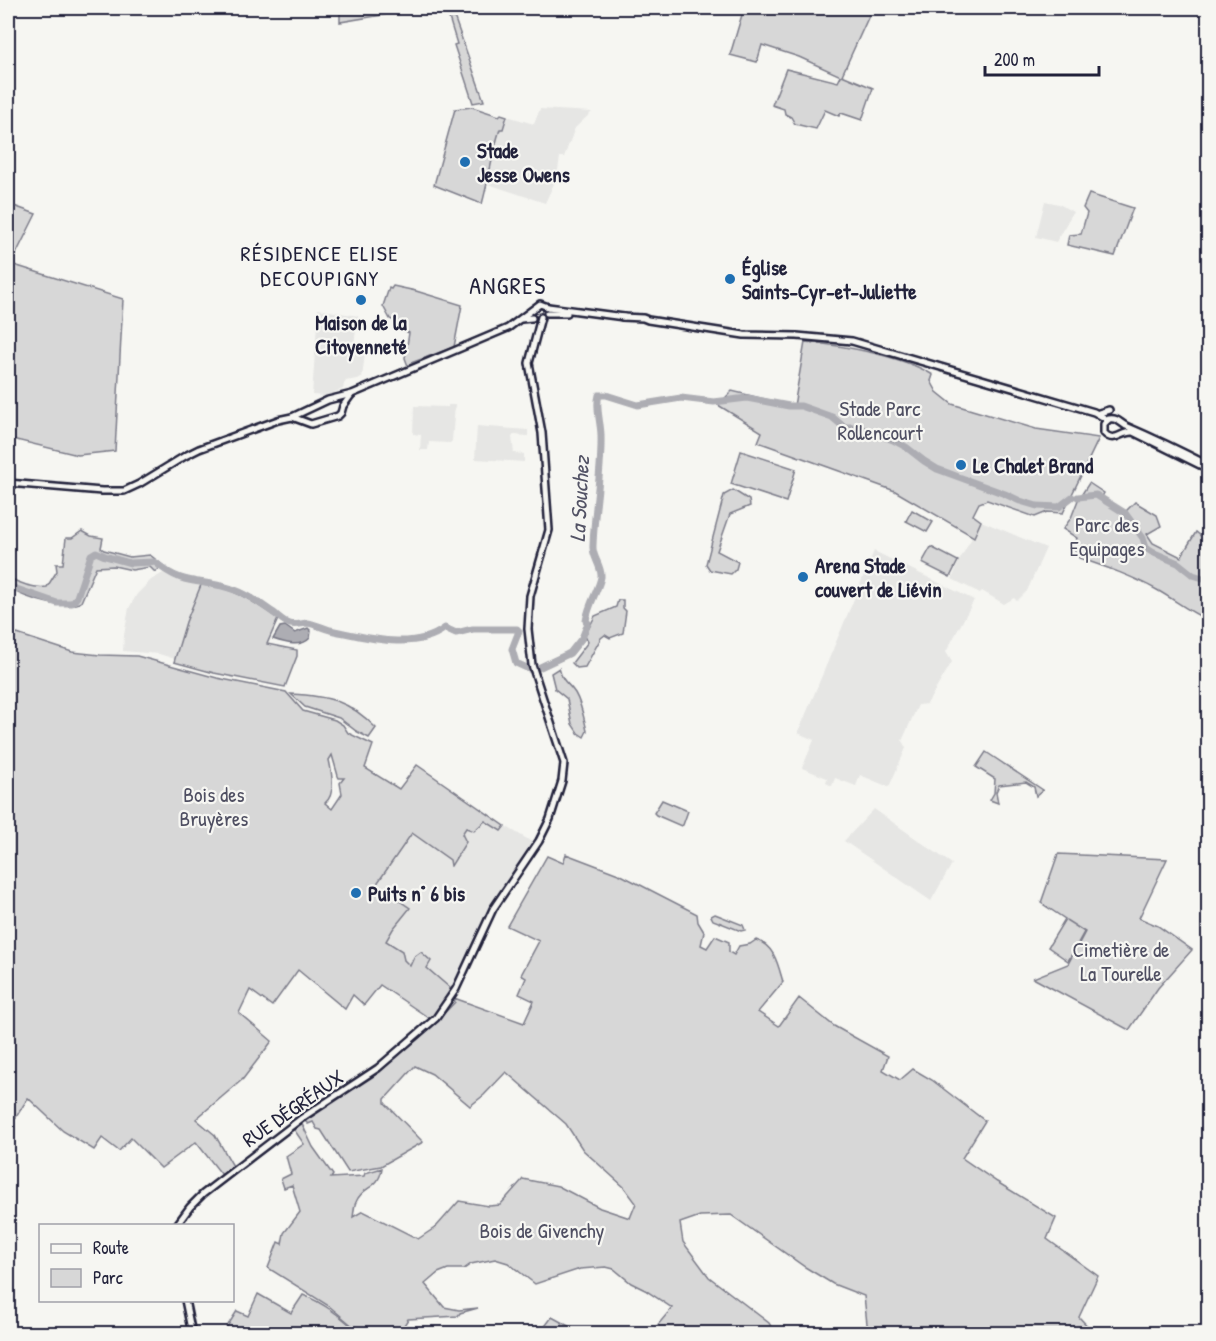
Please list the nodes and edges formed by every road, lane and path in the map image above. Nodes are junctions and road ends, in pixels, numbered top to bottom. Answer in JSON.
{"nodes":[{"id":1,"x":531,"y":310,"type":"junction"},
{"id":2,"x":542,"y":313,"type":"junction"},
{"id":3,"x":521,"y":319,"type":"junction"},
{"id":4,"x":992,"y":382,"type":"junction"},
{"id":5,"x":352,"y":394,"type":"junction"},
{"id":6,"x":337,"y":399,"type":"junction"},
{"id":7,"x":343,"y":406,"type":"junction"},
{"id":8,"x":1110,"y":410,"type":"dead end"},
{"id":9,"x":304,"y":411,"type":"junction"},
{"id":10,"x":1099,"y":413,"type":"junction"},
{"id":11,"x":292,"y":417,"type":"junction"},
{"id":12,"x":305,"y":421,"type":"junction"},
{"id":13,"x":1106,"y":422,"type":"junction"},
{"id":14,"x":1121,"y":423,"type":"junction"},
{"id":15,"x":1121,"y":434,"type":"junction"},
{"id":16,"x":1209,"y":467,"type":"edge"},
{"id":17,"x":8,"y":484,"type":"edge"},
{"id":18,"x":178,"y":1224,"type":"edge"},
{"id":19,"x":185,"y":1302,"type":"edge"},
{"id":20,"x":192,"y":1334,"type":"edge"}],
"edges":[{"from":1,"to":2,"type":"main road"},
{"from":1,"to":2,"type":"main road"},
{"from":1,"to":3,"type":"main road"},
{"from":2,"to":3,"type":"main road"},
{"from":2,"to":4,"type":"main road"},
{"from":2,"to":18,"type":"main road","name":"RUE DÉGRÉAUX"},
{"from":3,"to":5,"type":"main road"},
{"from":4,"to":10,"type":"main road"},
{"from":4,"to":13,"type":"main road"},
{"from":5,"to":6,"type":"main road"},
{"from":5,"to":7,"type":"main road"},
{"from":6,"to":7,"type":"main road"},
{"from":6,"to":9,"type":"main road"},
{"from":7,"to":12,"type":"main road"},
{"from":8,"to":10,"type":"main road"},
{"from":9,"to":11,"type":"main road"},
{"from":9,"to":12,"type":"main road"},
{"from":10,"to":13,"type":"main road"},
{"from":11,"to":12,"type":"main road"},
{"from":11,"to":17,"type":"main road"},
{"from":13,"to":14,"type":"main road"},
{"from":13,"to":15,"type":"main road"},
{"from":14,"to":15,"type":"main road"},
{"from":14,"to":16,"type":"main road"},
{"from":15,"to":16,"type":"main road"},
{"from":19,"to":20,"type":"main road"}]}
